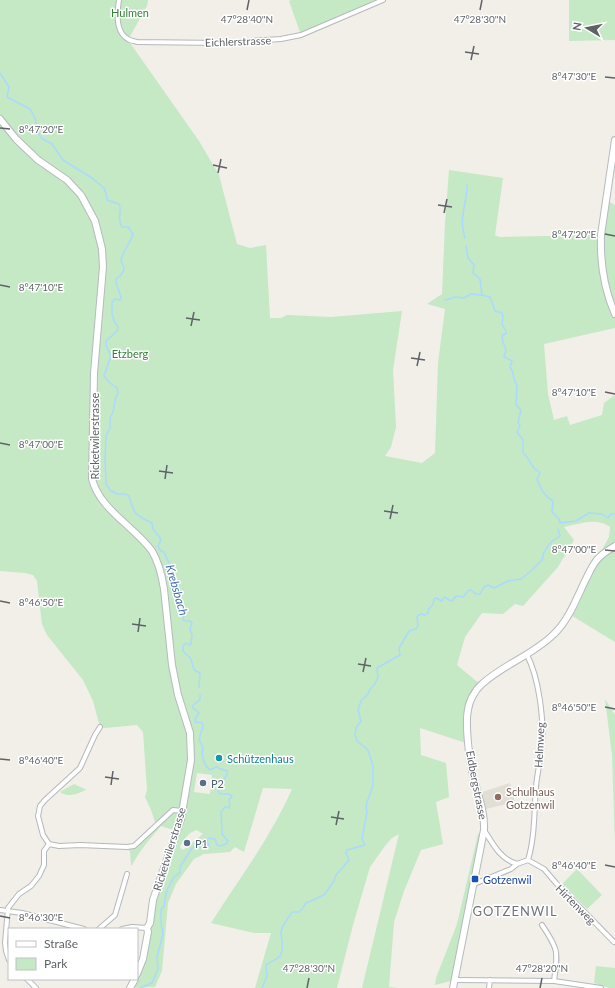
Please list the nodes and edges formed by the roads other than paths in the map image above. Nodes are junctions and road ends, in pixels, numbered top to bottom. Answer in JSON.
{"nodes":[{"id":1,"x":119,"y":0,"type":"edge"},
{"id":2,"x":383,"y":0,"type":"edge"},
{"id":3,"x":0,"y":119,"type":"edge"},
{"id":4,"x":615,"y":140,"type":"edge"},
{"id":5,"x":615,"y":314,"type":"edge"},
{"id":6,"x":615,"y":546,"type":"edge"},
{"id":7,"x":527,"y":655,"type":"junction"},
{"id":8,"x":100,"y":727,"type":"dead end"},
{"id":9,"x":182,"y":811,"type":"junction"},
{"id":10,"x":484,"y":830,"type":"junction"},
{"id":11,"x":49,"y":844,"type":"junction"},
{"id":12,"x":528,"y":860,"type":"junction"},
{"id":13,"x":517,"y":864,"type":"junction"},
{"id":14,"x":127,"y":874,"type":"dead end"},
{"id":15,"x":474,"y":884,"type":"junction"},
{"id":16,"x":0,"y":910,"type":"edge"},
{"id":17,"x":7,"y":910,"type":"junction"},
{"id":18,"x":542,"y":925,"type":"dead end"},
{"id":19,"x":80,"y":928,"type":"edge"},
{"id":20,"x":100,"y":928,"type":"edge"},
{"id":21,"x":127,"y":928,"type":"edge"},
{"id":22,"x":147,"y":928,"type":"junction"},
{"id":23,"x":614,"y":942,"type":"dead end"},
{"id":24,"x":8,"y":957,"type":"edge"},
{"id":25,"x":138,"y":972,"type":"edge"},
{"id":26,"x":27,"y":980,"type":"edge"},
{"id":27,"x":455,"y":980,"type":"junction"},
{"id":28,"x":490,"y":980,"type":"junction"},
{"id":29,"x":554,"y":981,"type":"junction"},
{"id":30,"x":36,"y":988,"type":"edge"},
{"id":31,"x":453,"y":988,"type":"edge"},
{"id":32,"x":489,"y":988,"type":"edge"},
{"id":33,"x":601,"y":988,"type":"edge"}],
"edges":[{"from":1,"to":2,"type":"street","name":"Eichlerstrasse"},
{"from":3,"to":9,"type":"street","name":"Ricketwilerstrasse"},
{"from":4,"to":5,"type":"street"},
{"from":6,"to":7,"type":"street","name":"Eidbergstrasse"},
{"from":7,"to":10,"type":"street","name":"Eidbergstrasse"},
{"from":7,"to":12,"type":"street","name":"Helmweg"},
{"from":8,"to":11,"type":"street"},
{"from":9,"to":11,"type":"street"},
{"from":9,"to":22,"type":"street","name":"Ricketwilerstrasse"},
{"from":10,"to":13,"type":"street"},
{"from":10,"to":15,"type":"street","name":"Eidbergstrasse"},
{"from":11,"to":17,"type":"street"},
{"from":12,"to":13,"type":"street"},
{"from":12,"to":23,"type":"street","name":"Hirtenweg"},
{"from":13,"to":15,"type":"street"},
{"from":14,"to":20,"type":"street"},
{"from":15,"to":27,"type":"street","name":"Eidbergstrasse"},
{"from":16,"to":17,"type":"street"},
{"from":17,"to":19,"type":"street"},
{"from":17,"to":24,"type":"street"},
{"from":18,"to":29,"type":"street"},
{"from":21,"to":22,"type":"street"},
{"from":22,"to":25,"type":"street","name":"Ricketwilerstrasse"},
{"from":26,"to":30,"type":"street"},
{"from":27,"to":28,"type":"street"},
{"from":27,"to":31,"type":"street","name":"Eidbergstrasse"},
{"from":28,"to":29,"type":"street"},
{"from":28,"to":32,"type":"street"},
{"from":29,"to":33,"type":"street"}]}
